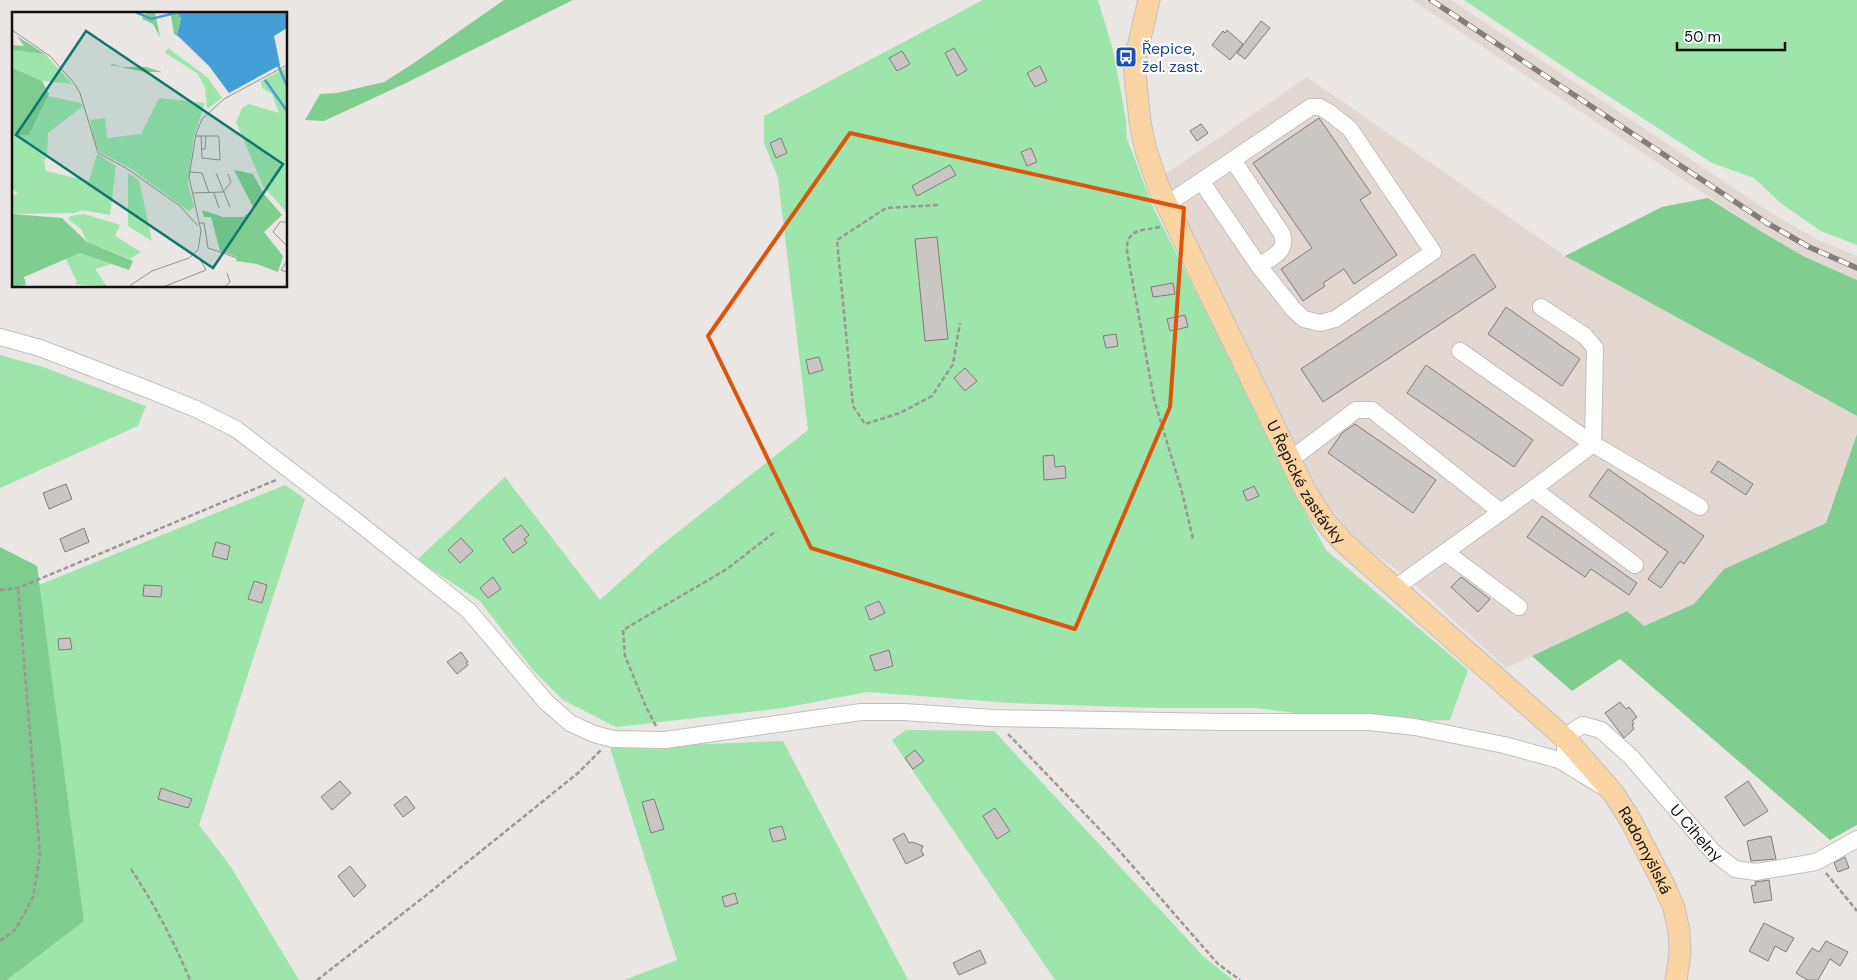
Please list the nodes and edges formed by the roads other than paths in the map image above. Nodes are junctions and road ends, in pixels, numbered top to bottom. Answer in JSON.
{"nodes":[{"id":1,"x":1149,"y":0,"type":"edge"},
{"id":2,"x":1233,"y":160,"type":"junction"},
{"id":3,"x":1201,"y":181,"type":"junction"},
{"id":4,"x":1167,"y":204,"type":"junction"},
{"id":5,"x":1259,"y":266,"type":"junction"},
{"id":6,"x":1541,"y":307,"type":"dead end"},
{"id":7,"x":0,"y":337,"type":"edge"},
{"id":8,"x":1460,"y":352,"type":"dead end"},
{"id":9,"x":1593,"y":444,"type":"junction"},
{"id":10,"x":1290,"y":460,"type":"junction"},
{"id":11,"x":1534,"y":489,"type":"junction"},
{"id":12,"x":1700,"y":507,"type":"dead end"},
{"id":13,"x":1502,"y":512,"type":"junction"},
{"id":14,"x":1445,"y":552,"type":"junction"},
{"id":15,"x":1635,"y":565,"type":"dead end"},
{"id":16,"x":1395,"y":588,"type":"junction"},
{"id":17,"x":1519,"y":607,"type":"dead end"},
{"id":18,"x":1566,"y":739,"type":"junction"},
{"id":19,"x":1559,"y":760,"type":"junction"},
{"id":20,"x":1614,"y":794,"type":"junction"},
{"id":21,"x":1857,"y":839,"type":"edge"},
{"id":22,"x":1676,"y":980,"type":"edge"}],
"edges":[{"from":1,"to":4,"type":"main road","name":"U Řepické zastávky"},
{"from":2,"to":3,"type":"street"},
{"from":2,"to":5,"type":"street"},
{"from":2,"to":5,"type":"street"},
{"from":3,"to":4,"type":"street"},
{"from":3,"to":5,"type":"street"},
{"from":4,"to":10,"type":"main road","name":"U Řepické zastávky"},
{"from":6,"to":9,"type":"street"},
{"from":7,"to":19,"type":"street"},
{"from":8,"to":9,"type":"street"},
{"from":9,"to":11,"type":"street"},
{"from":9,"to":12,"type":"street"},
{"from":10,"to":13,"type":"street"},
{"from":10,"to":16,"type":"main road","name":"U Řepické zastávky"},
{"from":11,"to":13,"type":"street"},
{"from":11,"to":15,"type":"street"},
{"from":13,"to":14,"type":"street"},
{"from":14,"to":16,"type":"street"},
{"from":14,"to":17,"type":"street"},
{"from":16,"to":18,"type":"main road","name":"U Řepické zastávky"},
{"from":18,"to":19,"type":"street"},
{"from":18,"to":20,"type":"main road","name":"Radomyšlská"},
{"from":18,"to":21,"type":"street","name":"U Cihelny"},
{"from":19,"to":20,"type":"street"},
{"from":20,"to":22,"type":"main road","name":"Radomyšlská"}]}
